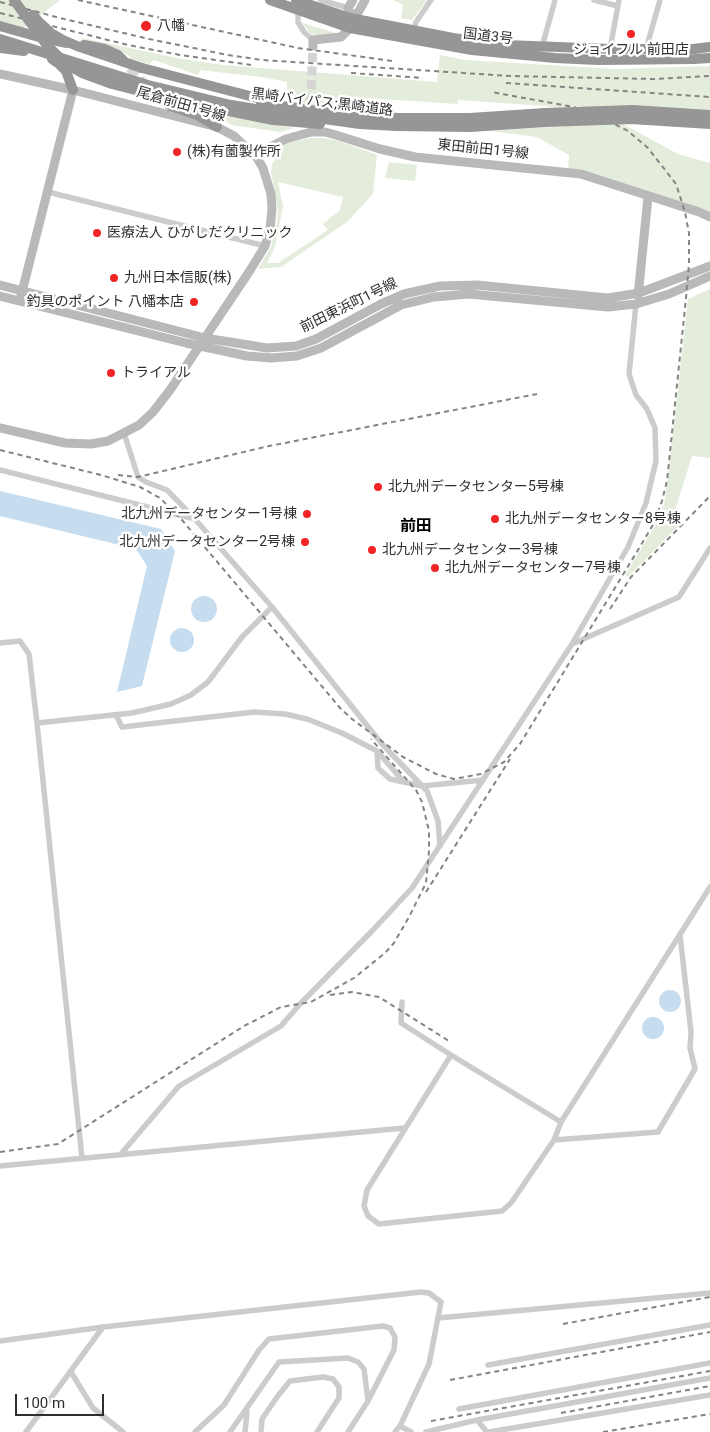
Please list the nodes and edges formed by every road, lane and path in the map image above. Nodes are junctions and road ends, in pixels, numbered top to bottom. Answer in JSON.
{"nodes":[{"id":1,"x":14,"y":0,"type":"edge"},
{"id":2,"x":22,"y":0,"type":"edge"},
{"id":3,"x":270,"y":0,"type":"edge"},
{"id":4,"x":321,"y":0,"type":"edge"},
{"id":5,"x":365,"y":0,"type":"edge"},
{"id":6,"x":432,"y":0,"type":"edge"},
{"id":7,"x":555,"y":0,"type":"edge"},
{"id":8,"x":594,"y":0,"type":"edge"},
{"id":9,"x":660,"y":0,"type":"edge"},
{"id":10,"x":619,"y":3,"type":"edge"},
{"id":11,"x":297,"y":5,"type":"edge"},
{"id":12,"x":350,"y":13,"type":"edge"},
{"id":13,"x":0,"y":26,"type":"edge"},
{"id":14,"x":414,"y":30,"type":"junction"},
{"id":15,"x":0,"y":32,"type":"edge"},
{"id":16,"x":0,"y":39,"type":"edge"},
{"id":17,"x":313,"y":43,"type":"joint"},
{"id":18,"x":710,"y":46,"type":"edge"},
{"id":19,"x":542,"y":47,"type":"junction"},
{"id":20,"x":0,"y":48,"type":"edge"},
{"id":21,"x":610,"y":49,"type":"junction"},
{"id":22,"x":646,"y":49,"type":"junction"},
{"id":23,"x":710,"y":58,"type":"edge"},
{"id":24,"x":130,"y":68,"type":"tunnel mouth"},
{"id":25,"x":0,"y":74,"type":"edge"},
{"id":26,"x":73,"y":90,"type":"junction"},
{"id":27,"x":152,"y":93,"type":"tunnel mouth"},
{"id":28,"x":317,"y":111,"type":"junction"},
{"id":29,"x":710,"y":115,"type":"edge"},
{"id":30,"x":546,"y":118,"type":"junction"},
{"id":31,"x":710,"y":124,"type":"edge"},
{"id":32,"x":396,"y":126,"type":"junction"},
{"id":33,"x":217,"y":127,"type":"junction"},
{"id":34,"x":257,"y":158,"type":"junction"},
{"id":35,"x":48,"y":192,"type":"junction"},
{"id":36,"x":648,"y":197,"type":"junction"},
{"id":37,"x":710,"y":217,"type":"edge"},
{"id":38,"x":265,"y":246,"type":"junction"},
{"id":39,"x":710,"y":266,"type":"edge"},
{"id":40,"x":710,"y":276,"type":"edge"},
{"id":41,"x":0,"y":285,"type":"edge"},
{"id":42,"x":23,"y":290,"type":"junction"},
{"id":43,"x":639,"y":293,"type":"junction"},
{"id":44,"x":0,"y":296,"type":"edge"},
{"id":45,"x":20,"y":301,"type":"junction"},
{"id":46,"x":636,"y":304,"type":"junction"},
{"id":47,"x":205,"y":338,"type":"junction"},
{"id":48,"x":199,"y":346,"type":"junction"},
{"id":49,"x":0,"y":428,"type":"edge"},
{"id":50,"x":124,"y":433,"type":"junction"},
{"id":51,"x":0,"y":470,"type":"edge"},
{"id":52,"x":194,"y":518,"type":"junction"},
{"id":53,"x":710,"y":548,"type":"edge"},
{"id":54,"x":272,"y":607,"type":"junction"},
{"id":55,"x":0,"y":643,"type":"edge"},
{"id":56,"x":572,"y":644,"type":"junction"},
{"id":57,"x":116,"y":716,"type":"junction"},
{"id":58,"x":36,"y":723,"type":"junction"},
{"id":59,"x":377,"y":750,"type":"junction"},
{"id":60,"x":484,"y":780,"type":"junction"},
{"id":61,"x":404,"y":782,"type":"junction"},
{"id":62,"x":422,"y":786,"type":"junction"},
{"id":63,"x":440,"y":846,"type":"junction"},
{"id":64,"x":710,"y":887,"type":"edge"},
{"id":65,"x":680,"y":935,"type":"junction"},
{"id":66,"x":402,"y":1002,"type":"dead end"},
{"id":67,"x":451,"y":1055,"type":"junction"},
{"id":68,"x":562,"y":1122,"type":"junction"},
{"id":69,"x":404,"y":1128,"type":"junction"},
{"id":70,"x":554,"y":1140,"type":"junction"},
{"id":71,"x":120,"y":1155,"type":"junction"},
{"id":72,"x":82,"y":1158,"type":"junction"},
{"id":73,"x":0,"y":1166,"type":"edge"},
{"id":74,"x":710,"y":1293,"type":"edge"},
{"id":75,"x":438,"y":1318,"type":"junction"},
{"id":76,"x":710,"y":1325,"type":"edge"},
{"id":77,"x":103,"y":1328,"type":"junction"},
{"id":78,"x":0,"y":1342,"type":"edge"},
{"id":79,"x":710,"y":1363,"type":"edge"},
{"id":80,"x":488,"y":1364,"type":"dead end"},
{"id":81,"x":71,"y":1372,"type":"junction"},
{"id":82,"x":710,"y":1378,"type":"edge"},
{"id":83,"x":710,"y":1395,"type":"edge"},
{"id":84,"x":368,"y":1401,"type":"junction"},
{"id":85,"x":460,"y":1409,"type":"dead end"},
{"id":86,"x":247,"y":1410,"type":"junction"},
{"id":87,"x":477,"y":1420,"type":"junction"},
{"id":88,"x":400,"y":1426,"type":"junction"},
{"id":89,"x":26,"y":1432,"type":"edge"},
{"id":90,"x":123,"y":1432,"type":"edge"},
{"id":91,"x":195,"y":1432,"type":"edge"},
{"id":92,"x":230,"y":1432,"type":"edge"},
{"id":93,"x":246,"y":1432,"type":"edge"},
{"id":94,"x":261,"y":1432,"type":"edge"},
{"id":95,"x":317,"y":1432,"type":"edge"},
{"id":96,"x":348,"y":1432,"type":"edge"},
{"id":97,"x":396,"y":1432,"type":"edge"},
{"id":98,"x":411,"y":1432,"type":"edge"},
{"id":99,"x":426,"y":1432,"type":"edge"},
{"id":100,"x":488,"y":1432,"type":"edge"}],
"edges":[{"from":1,"to":32,"type":"highway","bridge":true},
{"from":2,"to":28,"type":"highway","bridge":true},
{"from":3,"to":11,"type":"highway","name":"国道3号"},
{"from":4,"to":12,"type":"street"},
{"from":5,"to":12,"type":"street"},
{"from":6,"to":14,"type":"street"},
{"from":7,"to":19,"type":"street"},
{"from":8,"to":10,"type":"street"},
{"from":9,"to":22,"type":"street"},
{"from":10,"to":21,"type":"street"},
{"from":11,"to":12,"type":"highway","name":"国道3号"},
{"from":11,"to":17,"type":"street"},
{"from":12,"to":14,"type":"highway","name":"国道3号"},
{"from":12,"to":17,"type":"street"},
{"from":12,"to":23,"type":"highway","name":"国道3号"},
{"from":13,"to":24,"type":"highway"},
{"from":14,"to":19,"type":"highway","name":"国道3号"},
{"from":15,"to":28,"type":"highway","name":"黒崎バイパス;黒崎道路"},
{"from":16,"to":32,"type":"highway","name":"黒崎バイパス;黒崎道路"},
{"from":18,"to":22,"type":"highway","name":"国道3号"},
{"from":19,"to":21,"type":"highway","name":"国道3号"},
{"from":20,"to":26,"type":"highway"},
{"from":21,"to":22,"type":"highway","name":"国道3号"},
{"from":25,"to":26,"type":"street","name":"尾倉前田1号線"},
{"from":26,"to":33,"type":"street","name":"尾倉前田1号線"},
{"from":26,"to":35,"type":"street"},
{"from":27,"to":33,"type":"highway"},
{"from":28,"to":30,"type":"highway","name":"黒崎バイパス;黒崎道路"},
{"from":29,"to":30,"type":"highway","name":"黒崎バイパス;黒崎道路","bridge":true},
{"from":30,"to":31,"type":"highway","name":"黒崎バイパス;黒崎道路","bridge":true},
{"from":30,"to":32,"type":"highway","name":"黒崎バイパス;黒崎道路"},
{"from":33,"to":34,"type":"street","name":"尾倉前田1号線"},
{"from":34,"to":36,"type":"street","name":"東田前田1号線"},
{"from":34,"to":38,"type":"street","name":"尾倉前田1号線"},
{"from":35,"to":38,"type":"street"},
{"from":35,"to":42,"type":"street"},
{"from":36,"to":37,"type":"street","name":"東田前田1号線"},
{"from":36,"to":43,"type":"street"},
{"from":38,"to":47,"type":"street","name":"尾倉前田1号線"},
{"from":39,"to":43,"type":"street","name":"前田東浜町1号線"},
{"from":40,"to":46,"type":"street","name":"前田東浜町1号線"},
{"from":41,"to":42,"type":"street","name":"前田東浜町1号線"},
{"from":42,"to":45,"type":"street"},
{"from":42,"to":47,"type":"street","name":"前田東浜町1号線"},
{"from":43,"to":46,"type":"street"},
{"from":43,"to":47,"type":"street","name":"前田東浜町1号線"},
{"from":44,"to":45,"type":"street","name":"前田東浜町1号線"},
{"from":45,"to":48,"type":"street","name":"前田東浜町1号線"},
{"from":46,"to":48,"type":"street","name":"前田東浜町1号線"},
{"from":46,"to":56,"type":"street"},
{"from":47,"to":48,"type":"street","name":"尾倉前田1号線"},
{"from":48,"to":50,"type":"street","name":"尾倉前田1号線"},
{"from":49,"to":50,"type":"street","name":"尾倉前田1号線"},
{"from":50,"to":52,"type":"street"},
{"from":51,"to":52,"type":"street"},
{"from":52,"to":54,"type":"street"},
{"from":53,"to":56,"type":"street"},
{"from":54,"to":57,"type":"street"},
{"from":54,"to":62,"type":"street"},
{"from":55,"to":58,"type":"street"},
{"from":56,"to":60,"type":"street"},
{"from":57,"to":58,"type":"street"},
{"from":57,"to":59,"type":"street"},
{"from":58,"to":72,"type":"street"},
{"from":59,"to":61,"type":"street"},
{"from":59,"to":61,"type":"street"},
{"from":60,"to":62,"type":"street"},
{"from":60,"to":63,"type":"street"},
{"from":61,"to":62,"type":"street"},
{"from":62,"to":63,"type":"street"},
{"from":63,"to":71,"type":"street"},
{"from":64,"to":65,"type":"street"},
{"from":65,"to":68,"type":"street"},
{"from":65,"to":70,"type":"street"},
{"from":66,"to":67,"type":"street"},
{"from":67,"to":68,"type":"street"},
{"from":67,"to":69,"type":"street"},
{"from":68,"to":70,"type":"street"},
{"from":69,"to":70,"type":"street"},
{"from":69,"to":71,"type":"street"},
{"from":71,"to":72,"type":"street"},
{"from":72,"to":73,"type":"street"},
{"from":74,"to":75,"type":"street"},
{"from":75,"to":77,"type":"street"},
{"from":75,"to":88,"type":"street"},
{"from":76,"to":80,"type":"street"},
{"from":77,"to":78,"type":"street"},
{"from":77,"to":81,"type":"street"},
{"from":79,"to":85,"type":"street"},
{"from":81,"to":89,"type":"street"},
{"from":81,"to":90,"type":"street"},
{"from":82,"to":87,"type":"street"},
{"from":83,"to":100,"type":"street"},
{"from":84,"to":86,"type":"street"},
{"from":84,"to":91,"type":"street"},
{"from":84,"to":96,"type":"street"},
{"from":86,"to":92,"type":"street"},
{"from":86,"to":93,"type":"street"},
{"from":87,"to":99,"type":"street"},
{"from":87,"to":100,"type":"street"},
{"from":88,"to":97,"type":"street"},
{"from":88,"to":98,"type":"street"},
{"from":94,"to":95,"type":"street"}]}
